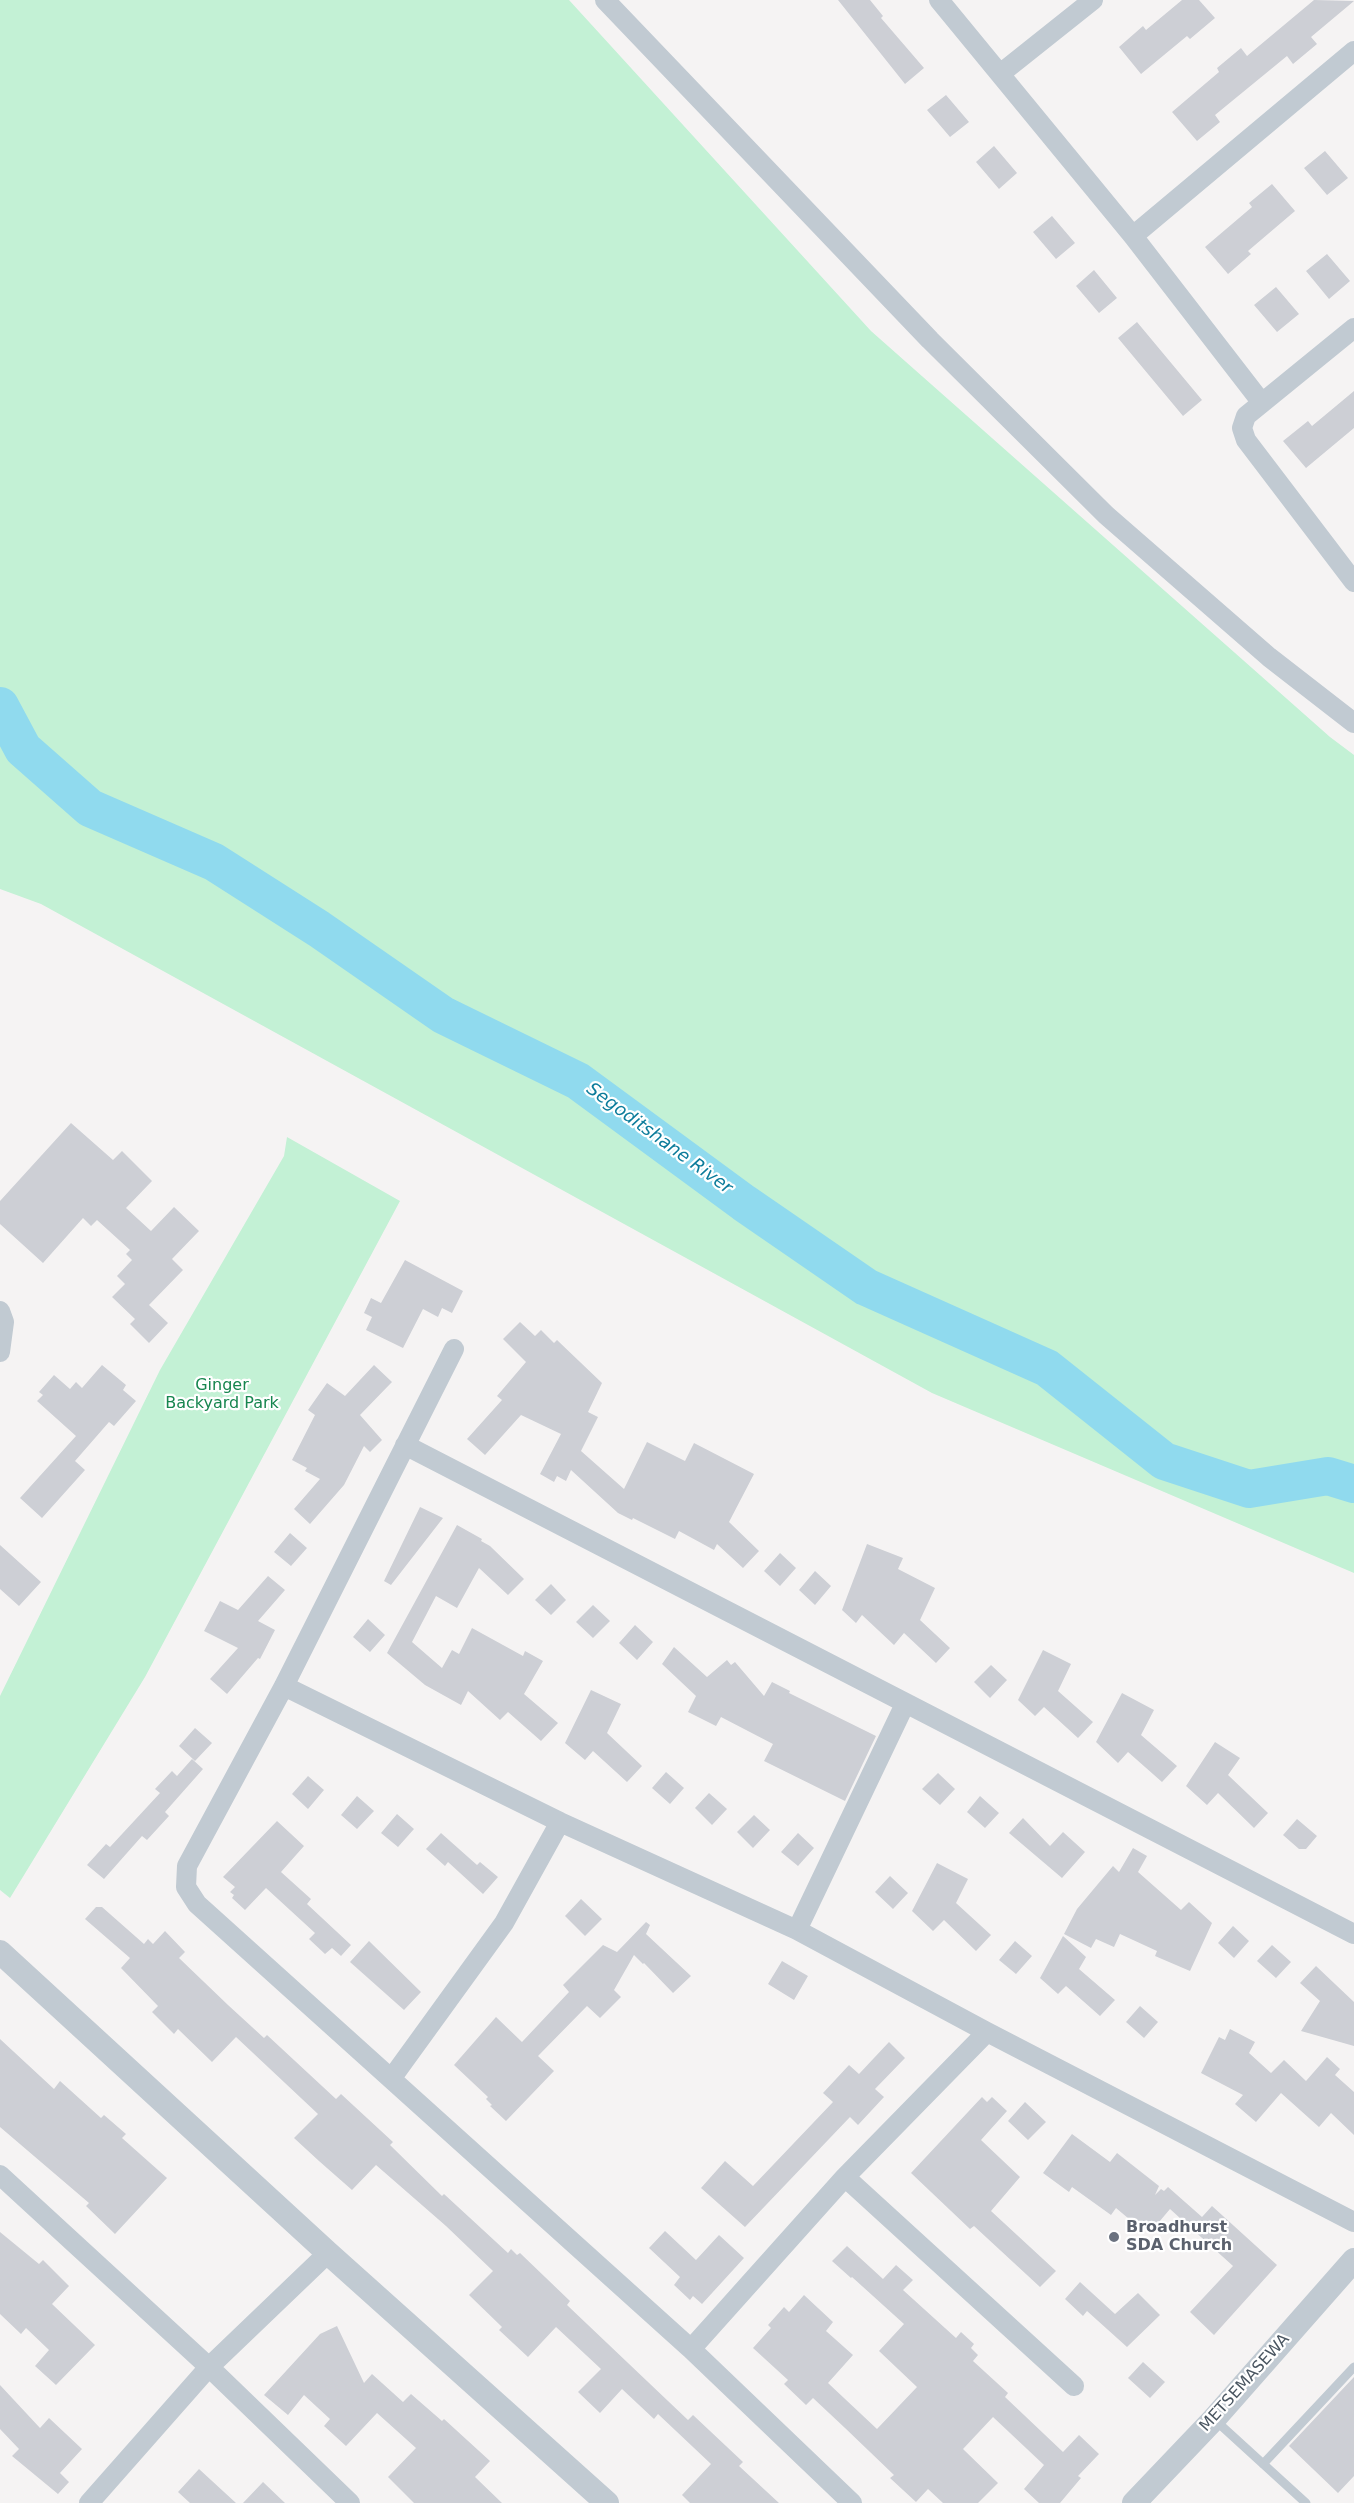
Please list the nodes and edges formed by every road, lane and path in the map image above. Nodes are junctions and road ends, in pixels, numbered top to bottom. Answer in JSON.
{"nodes":[{"id":1,"x":605,"y":0,"type":"edge"},
{"id":2,"x":939,"y":0,"type":"edge"},
{"id":3,"x":1093,"y":0,"type":"edge"},
{"id":4,"x":1354,"y":51,"type":"edge"},
{"id":5,"x":1000,"y":75,"type":"junction"},
{"id":6,"x":1133,"y":236,"type":"junction"},
{"id":7,"x":1354,"y":328,"type":"edge"},
{"id":8,"x":1262,"y":403,"type":"junction"},
{"id":9,"x":1354,"y":582,"type":"edge"},
{"id":10,"x":1354,"y":723,"type":"edge"},
{"id":11,"x":0,"y":1311,"type":"edge"},
{"id":12,"x":454,"y":1349,"type":"dead end"},
{"id":13,"x":0,"y":1352,"type":"edge"},
{"id":14,"x":405,"y":1445,"type":"junction"},
{"id":15,"x":284,"y":1686,"type":"junction"},
{"id":16,"x":905,"y":1704,"type":"junction"},
{"id":17,"x":560,"y":1821,"type":"junction"},
{"id":18,"x":796,"y":1930,"type":"junction"},
{"id":19,"x":1354,"y":1934,"type":"edge"},
{"id":20,"x":0,"y":1952,"type":"edge"},
{"id":21,"x":987,"y":2032,"type":"junction"},
{"id":22,"x":391,"y":2079,"type":"junction"},
{"id":23,"x":0,"y":2175,"type":"edge"},
{"id":24,"x":845,"y":2177,"type":"junction"},
{"id":25,"x":1354,"y":2222,"type":"edge"},
{"id":26,"x":328,"y":2253,"type":"junction"},
{"id":27,"x":1354,"y":2260,"type":"edge"},
{"id":28,"x":691,"y":2349,"type":"junction"},
{"id":29,"x":209,"y":2367,"type":"junction"},
{"id":30,"x":1354,"y":2367,"type":"edge"},
{"id":31,"x":1074,"y":2386,"type":"dead end"},
{"id":32,"x":1214,"y":2419,"type":"junction"},
{"id":33,"x":1263,"y":2464,"type":"junction"},
{"id":34,"x":89,"y":2503,"type":"edge"},
{"id":35,"x":350,"y":2503,"type":"edge"},
{"id":36,"x":607,"y":2503,"type":"edge"},
{"id":37,"x":852,"y":2503,"type":"edge"},
{"id":38,"x":1134,"y":2503,"type":"edge"},
{"id":39,"x":1306,"y":2503,"type":"edge"}],
"edges":[{"from":1,"to":10,"type":"street"},
{"from":2,"to":5,"type":"street"},
{"from":3,"to":5,"type":"street"},
{"from":4,"to":6,"type":"street"},
{"from":5,"to":6,"type":"street"},
{"from":6,"to":8,"type":"street"},
{"from":7,"to":8,"type":"street"},
{"from":8,"to":9,"type":"street"},
{"from":11,"to":13,"type":"street"},
{"from":12,"to":14,"type":"street"},
{"from":14,"to":15,"type":"street"},
{"from":14,"to":16,"type":"street"},
{"from":15,"to":17,"type":"street"},
{"from":15,"to":22,"type":"street"},
{"from":16,"to":18,"type":"street"},
{"from":16,"to":19,"type":"street"},
{"from":17,"to":18,"type":"street"},
{"from":17,"to":22,"type":"street"},
{"from":18,"to":21,"type":"street"},
{"from":20,"to":26,"type":"street"},
{"from":21,"to":24,"type":"street"},
{"from":21,"to":25,"type":"street"},
{"from":22,"to":28,"type":"street"},
{"from":23,"to":29,"type":"street"},
{"from":24,"to":28,"type":"street"},
{"from":24,"to":31,"type":"street"},
{"from":26,"to":29,"type":"street"},
{"from":26,"to":36,"type":"street"},
{"from":27,"to":32,"type":"street","name":"METSEMASEWA"},
{"from":28,"to":37,"type":"street"},
{"from":29,"to":34,"type":"street"},
{"from":29,"to":35,"type":"street"},
{"from":30,"to":33,"type":"lane"},
{"from":32,"to":33,"type":"lane"},
{"from":32,"to":38,"type":"street","name":"METSEMASEWA"},
{"from":33,"to":39,"type":"lane"}]}
